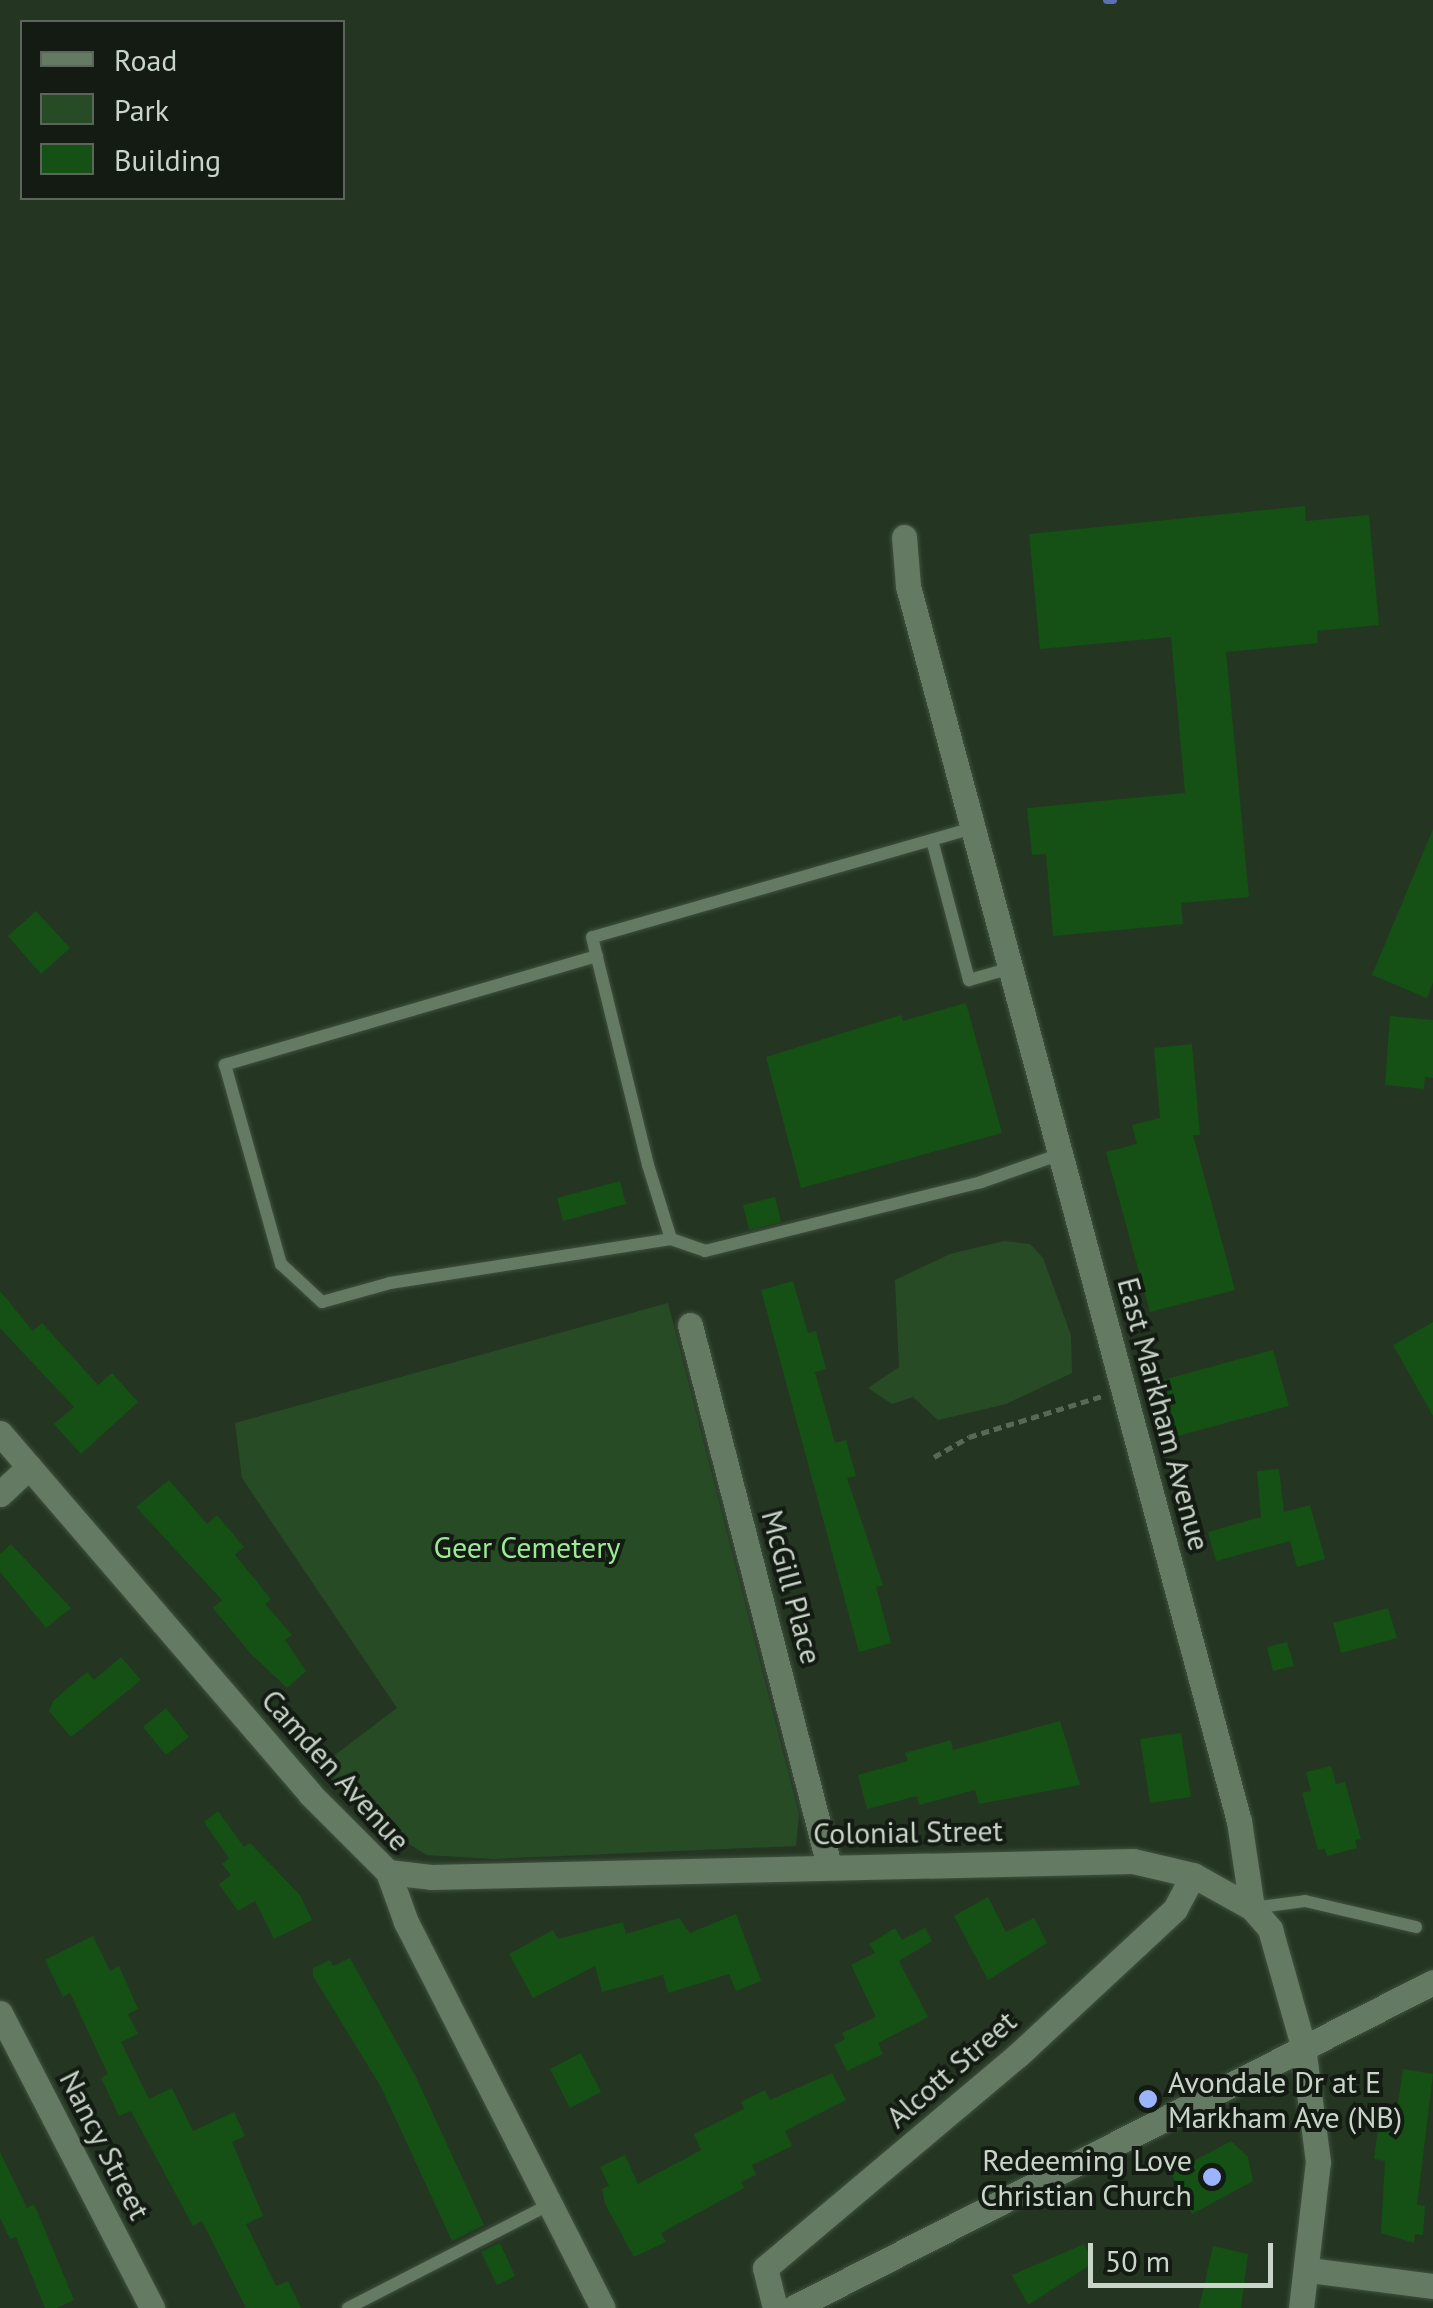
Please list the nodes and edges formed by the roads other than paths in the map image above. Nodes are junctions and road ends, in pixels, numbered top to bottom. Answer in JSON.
{"nodes":[{"id":1,"x":904,"y":537,"type":"dead end"},
{"id":2,"x":974,"y":828,"type":"junction"},
{"id":3,"x":932,"y":840,"type":"junction"},
{"id":4,"x":597,"y":956,"type":"junction"},
{"id":5,"x":1011,"y":968,"type":"junction"},
{"id":6,"x":1061,"y":1154,"type":"junction"},
{"id":7,"x":671,"y":1239,"type":"junction"},
{"id":8,"x":690,"y":1325,"type":"dead end"},
{"id":9,"x":0,"y":1433,"type":"edge"},
{"id":10,"x":29,"y":1466,"type":"junction"},
{"id":11,"x":0,"y":1494,"type":"edge"},
{"id":12,"x":828,"y":1866,"type":"junction"},
{"id":13,"x":388,"y":1872,"type":"junction"},
{"id":14,"x":1194,"y":1876,"type":"junction"},
{"id":15,"x":1252,"y":1908,"type":"junction"},
{"id":16,"x":1416,"y":1927,"type":"dead end"},
{"id":17,"x":1433,"y":1982,"type":"edge"},
{"id":18,"x":0,"y":2013,"type":"edge"},
{"id":19,"x":1304,"y":2046,"type":"junction"},
{"id":20,"x":550,"y":2204,"type":"junction"},
{"id":21,"x":1309,"y":2270,"type":"junction"},
{"id":22,"x":1433,"y":2286,"type":"edge"},
{"id":23,"x":152,"y":2308,"type":"edge"},
{"id":24,"x":348,"y":2308,"type":"edge"},
{"id":25,"x":602,"y":2308,"type":"edge"},
{"id":26,"x":774,"y":2308,"type":"edge"},
{"id":27,"x":793,"y":2308,"type":"edge"},
{"id":28,"x":1301,"y":2308,"type":"edge"}],
"edges":[{"from":1,"to":2,"type":"street","name":"East Markham Avenue"},
{"from":2,"to":3,"type":"lane"},
{"from":2,"to":5,"type":"street","name":"East Markham Avenue"},
{"from":3,"to":4,"type":"lane"},
{"from":3,"to":5,"type":"lane"},
{"from":4,"to":7,"type":"lane"},
{"from":4,"to":7,"type":"lane"},
{"from":5,"to":6,"type":"street","name":"East Markham Avenue"},
{"from":6,"to":7,"type":"lane"},
{"from":6,"to":15,"type":"street","name":"East Markham Avenue"},
{"from":8,"to":12,"type":"street","name":"McGill Place"},
{"from":9,"to":10,"type":"street","name":"Camden Avenue"},
{"from":10,"to":11,"type":"street"},
{"from":10,"to":13,"type":"street","name":"Camden Avenue"},
{"from":12,"to":13,"type":"street","name":"Colonial Street"},
{"from":12,"to":14,"type":"street","name":"Colonial Street"},
{"from":13,"to":20,"type":"street","name":"Camden Avenue"},
{"from":14,"to":15,"type":"street","name":"Colonial Street"},
{"from":14,"to":26,"type":"street","name":"Alcott Street"},
{"from":15,"to":16,"type":"lane"},
{"from":15,"to":19,"type":"street","name":"East Markham Avenue"},
{"from":17,"to":19,"type":"street"},
{"from":18,"to":23,"type":"street","name":"Nancy Street"},
{"from":19,"to":21,"type":"street","name":"East Markham Avenue"},
{"from":19,"to":27,"type":"street"},
{"from":20,"to":24,"type":"lane"},
{"from":20,"to":25,"type":"street","name":"Camden Avenue"},
{"from":21,"to":22,"type":"street"},
{"from":21,"to":28,"type":"street","name":"East Markham Avenue"}]}
